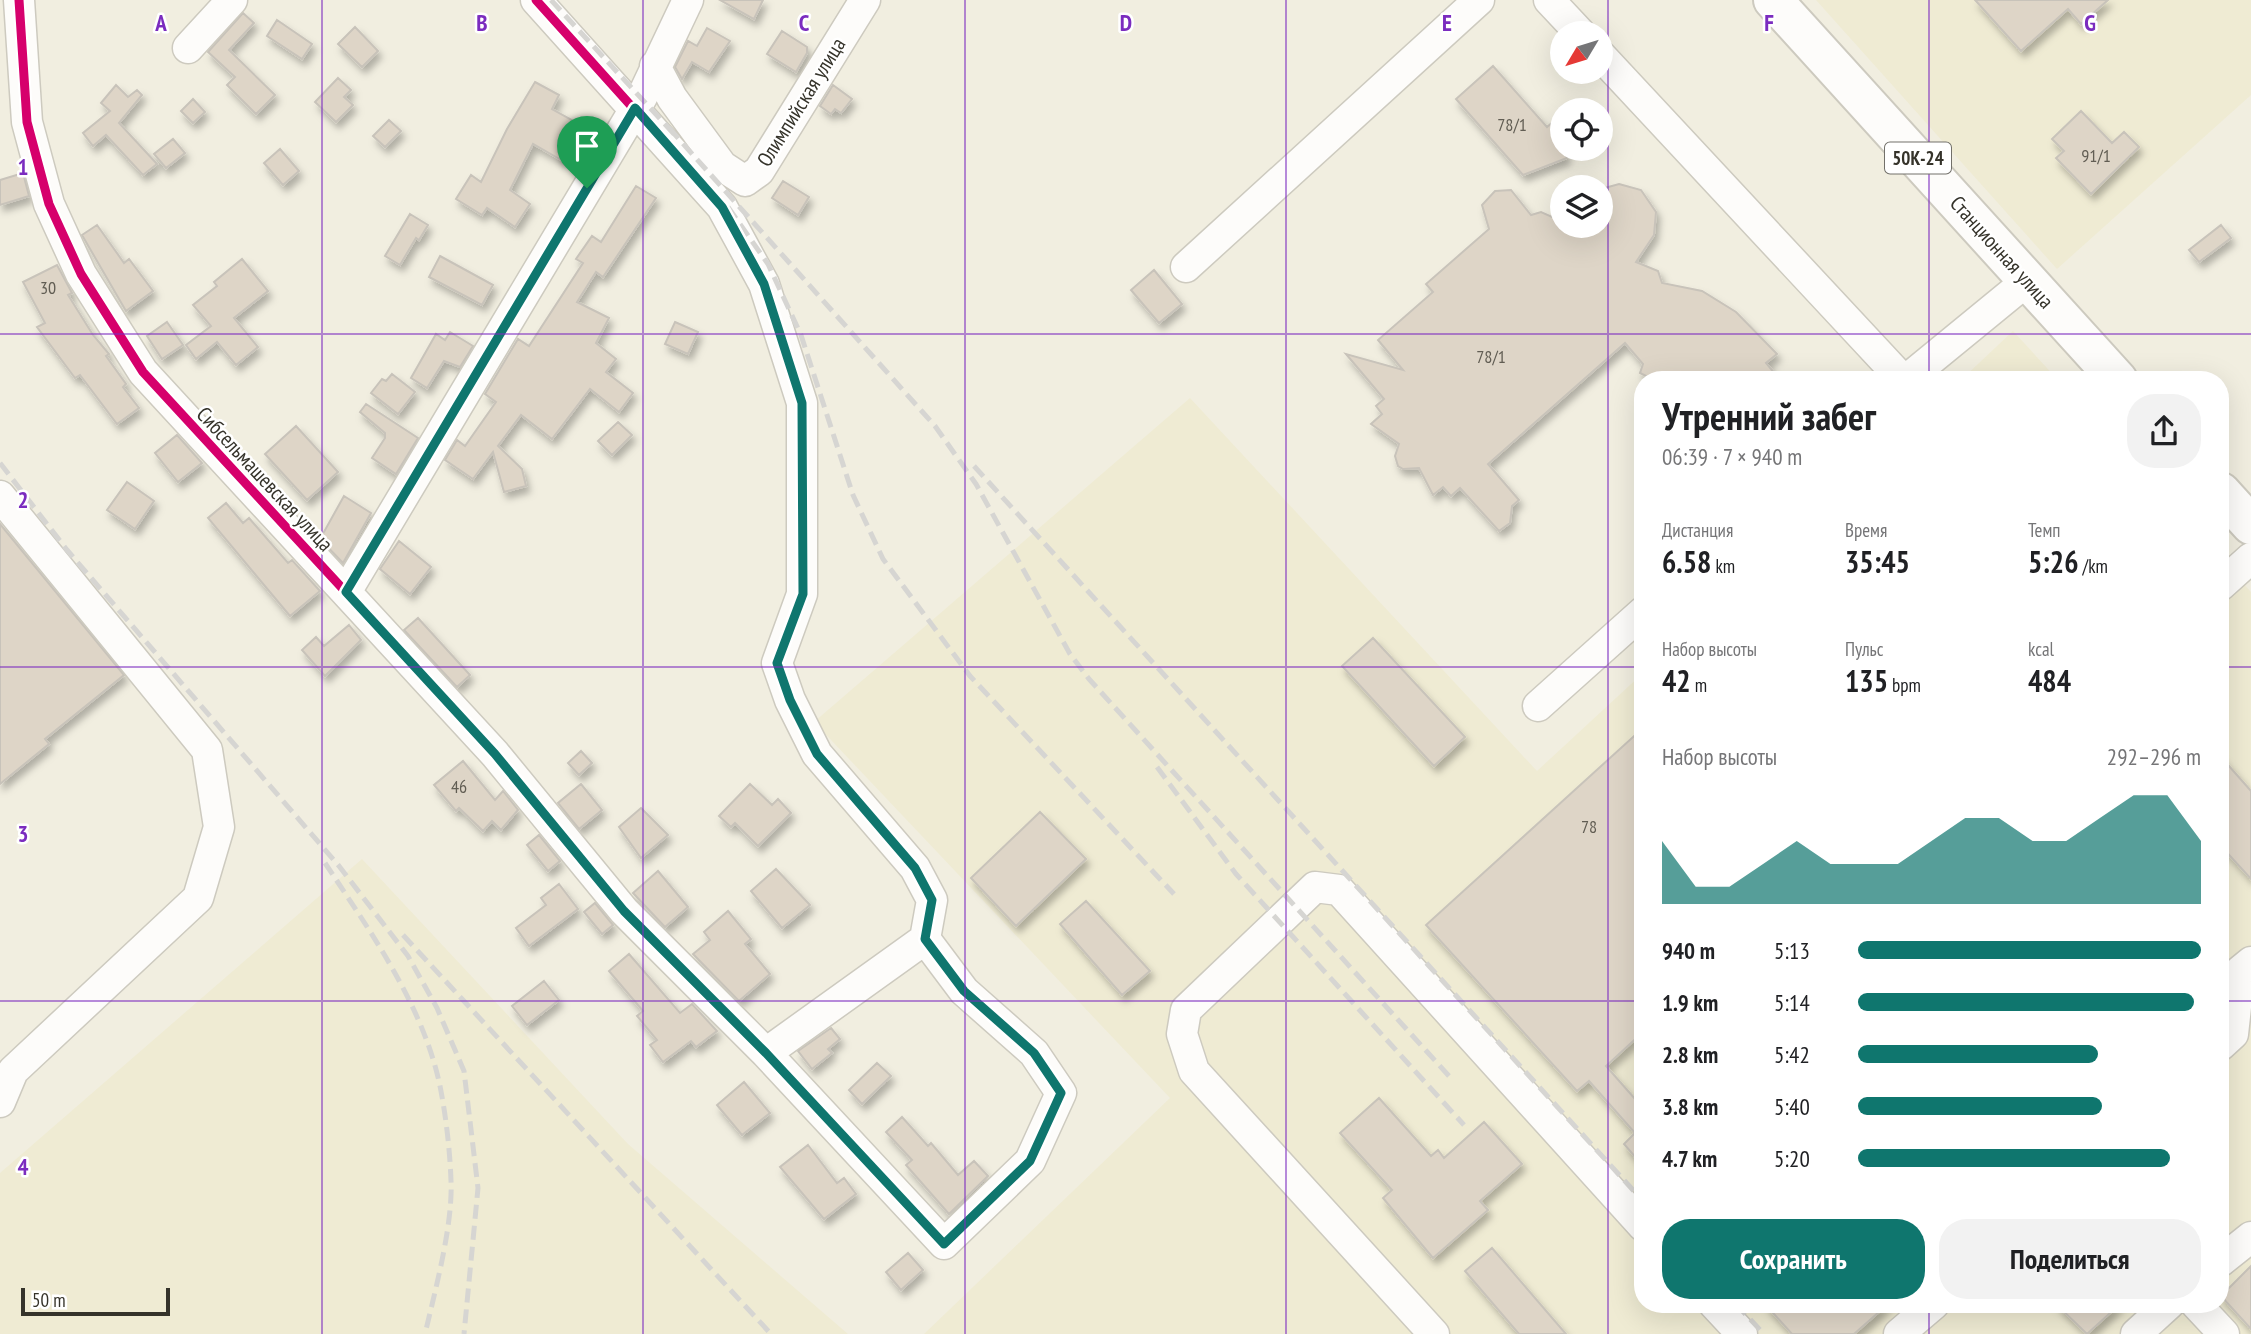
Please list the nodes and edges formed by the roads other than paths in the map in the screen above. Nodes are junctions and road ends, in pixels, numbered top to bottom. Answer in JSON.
{"nodes":[{"id":1,"x":19,"y":0,"type":"edge"},
{"id":2,"x":232,"y":0,"type":"edge"},
{"id":3,"x":536,"y":0,"type":"edge"},
{"id":4,"x":688,"y":0,"type":"edge"},
{"id":5,"x":865,"y":0,"type":"edge"},
{"id":6,"x":1479,"y":0,"type":"edge"},
{"id":7,"x":1549,"y":0,"type":"edge"},
{"id":8,"x":1773,"y":0,"type":"edge"},
{"id":9,"x":1569,"y":21,"type":"edge"},
{"id":10,"x":188,"y":48,"type":"dead end"},
{"id":11,"x":655,"y":66,"type":"junction"},
{"id":12,"x":1614,"y":70,"type":"edge"},
{"id":13,"x":635,"y":108,"type":"junction"},
{"id":14,"x":1186,"y":267,"type":"dead end"},
{"id":15,"x":2028,"y":280,"type":"junction"},
{"id":16,"x":1897,"y":371,"type":"edge"},
{"id":17,"x":1916,"y":371,"type":"edge"},
{"id":18,"x":2111,"y":371,"type":"edge"},
{"id":19,"x":0,"y":496,"type":"edge"},
{"id":20,"x":2229,"y":501,"type":"edge"},
{"id":21,"x":2251,"y":525,"type":"edge"},
{"id":22,"x":2251,"y":558,"type":"edge"},
{"id":23,"x":2229,"y":578,"type":"edge"},
{"id":24,"x":346,"y":592,"type":"junction"},
{"id":25,"x":1634,"y":620,"type":"edge"},
{"id":26,"x":1538,"y":706,"type":"dead end"},
{"id":27,"x":925,"y":939,"type":"junction"},
{"id":28,"x":2251,"y":961,"type":"edge"},
{"id":29,"x":2229,"y":1038,"type":"edge"},
{"id":30,"x":766,"y":1053,"type":"junction"},
{"id":31,"x":0,"y":1102,"type":"edge"},
{"id":32,"x":1634,"y":1216,"type":"edge"},
{"id":33,"x":2251,"y":1237,"type":"edge"},
{"id":34,"x":2229,"y":1255,"type":"edge"},
{"id":35,"x":1722,"y":1313,"type":"edge"},
{"id":36,"x":1924,"y":1313,"type":"edge"},
{"id":37,"x":2159,"y":1313,"type":"edge"},
{"id":38,"x":2204,"y":1313,"type":"edge"},
{"id":39,"x":1434,"y":1334,"type":"edge"},
{"id":40,"x":1742,"y":1334,"type":"edge"},
{"id":41,"x":1899,"y":1334,"type":"edge"},
{"id":42,"x":2136,"y":1334,"type":"edge"},
{"id":43,"x":2224,"y":1334,"type":"edge"}],
"edges":[{"from":1,"to":24,"type":"street","name":"Сибсельмашевская улица"},
{"from":2,"to":10,"type":"street"},
{"from":3,"to":13,"type":"street"},
{"from":4,"to":11,"type":"street"},
{"from":5,"to":11,"type":"street","name":"Олимпийская улица"},
{"from":6,"to":14,"type":"street"},
{"from":7,"to":9,"type":"street"},
{"from":8,"to":15,"type":"main road","name":"Станционная улица","number":"50К-24"},
{"from":11,"to":13,"type":"street"},
{"from":12,"to":16,"type":"street"},
{"from":13,"to":24,"type":"street"},
{"from":13,"to":27,"type":"street"},
{"from":15,"to":17,"type":"street"},
{"from":15,"to":18,"type":"main road","name":"Станционная улица","number":"50К-24"},
{"from":19,"to":31,"type":"street"},
{"from":20,"to":21,"type":"main road"},
{"from":22,"to":23,"type":"street"},
{"from":24,"to":30,"type":"street","name":"Сибсельмашевская улица"},
{"from":25,"to":26,"type":"street"},
{"from":27,"to":30,"type":"street"},
{"from":27,"to":30,"type":"street","name":"Сибсельмашевская улица"},
{"from":28,"to":29,"type":"street"},
{"from":32,"to":39,"type":"street"},
{"from":33,"to":34,"type":"street"},
{"from":35,"to":40,"type":"street"},
{"from":36,"to":41,"type":"street"},
{"from":37,"to":42,"type":"street"},
{"from":38,"to":43,"type":"street"}]}
